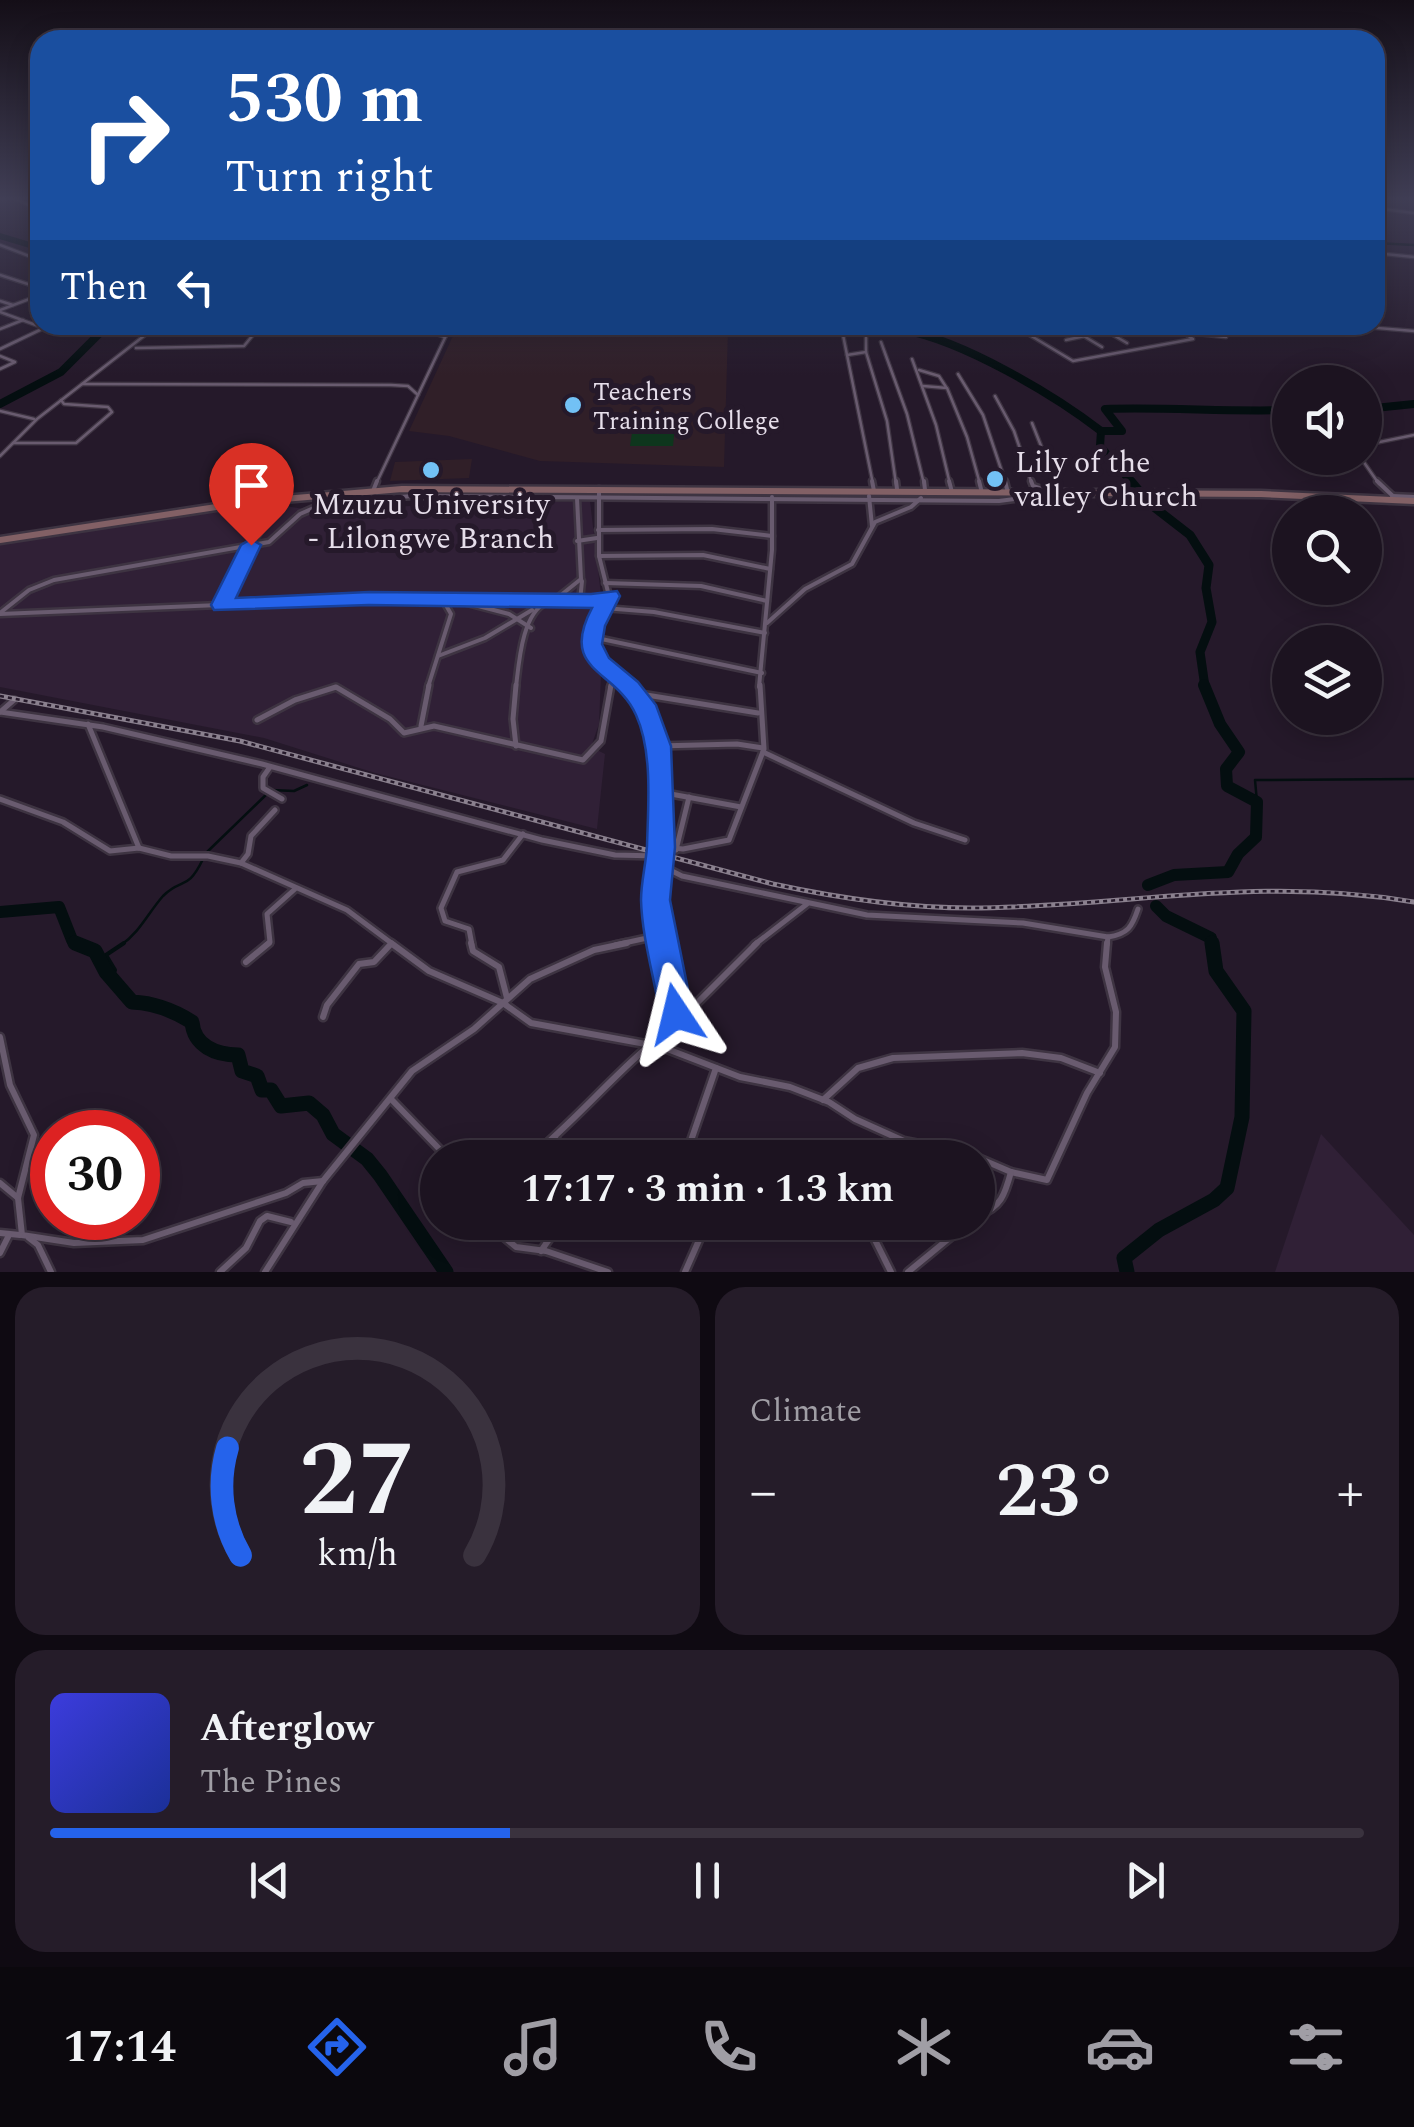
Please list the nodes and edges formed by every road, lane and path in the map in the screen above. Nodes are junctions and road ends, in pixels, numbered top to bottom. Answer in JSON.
{"nodes":[{"id":1,"x":0,"y":275,"type":"edge"},
{"id":2,"x":30,"y":285,"type":"edge"},
{"id":3,"x":30,"y":299,"type":"edge"},
{"id":4,"x":0,"y":301,"type":"edge"},
{"id":5,"x":13,"y":306,"type":"junction"},
{"id":6,"x":0,"y":311,"type":"edge"},
{"id":7,"x":24,"y":320,"type":"junction"},
{"id":8,"x":30,"y":322,"type":"edge"},
{"id":9,"x":0,"y":329,"type":"edge"},
{"id":10,"x":1385,"y":329,"type":"edge"},
{"id":11,"x":1414,"y":331,"type":"edge"},
{"id":12,"x":30,"y":335,"type":"edge"},
{"id":13,"x":146,"y":335,"type":"edge"},
{"id":14,"x":253,"y":335,"type":"edge"},
{"id":15,"x":439,"y":335,"type":"edge"},
{"id":16,"x":843,"y":335,"type":"edge"},
{"id":17,"x":1030,"y":335,"type":"edge"},
{"id":18,"x":1113,"y":335,"type":"edge"},
{"id":19,"x":1186,"y":335,"type":"edge"},
{"id":20,"x":1209,"y":335,"type":"edge"},
{"id":21,"x":1085,"y":336,"type":"joint"},
{"id":22,"x":445,"y":337,"type":"joint"},
{"id":23,"x":1226,"y":337,"type":"dead end"},
{"id":24,"x":866,"y":338,"type":"dead end"},
{"id":25,"x":1066,"y":340,"type":"dead end"},
{"id":26,"x":881,"y":342,"type":"dead end"},
{"id":27,"x":1126,"y":343,"type":"dead end"},
{"id":28,"x":1102,"y":347,"type":"dead end"},
{"id":29,"x":130,"y":348,"type":"junction"},
{"id":30,"x":0,"y":349,"type":"edge"},
{"id":31,"x":866,"y":352,"type":"junction"},
{"id":32,"x":0,"y":356,"type":"edge"},
{"id":33,"x":847,"y":356,"type":"junction"},
{"id":34,"x":912,"y":359,"type":"dead end"},
{"id":35,"x":0,"y":370,"type":"edge"},
{"id":36,"x":919,"y":370,"type":"junction"},
{"id":37,"x":958,"y":374,"type":"dead end"},
{"id":38,"x":82,"y":384,"type":"junction"},
{"id":39,"x":923,"y":386,"type":"junction"},
{"id":40,"x":946,"y":387,"type":"junction"},
{"id":41,"x":418,"y":394,"type":"junction"},
{"id":42,"x":995,"y":396,"type":"dead end"},
{"id":43,"x":61,"y":400,"type":"junction"},
{"id":44,"x":0,"y":411,"type":"edge"},
{"id":45,"x":37,"y":419,"type":"junction"},
{"id":46,"x":1032,"y":423,"type":"dead end"},
{"id":47,"x":1414,"y":434,"type":"edge"},
{"id":48,"x":1382,"y":442,"type":"edge"},
{"id":49,"x":13,"y":443,"type":"junction"},
{"id":50,"x":0,"y":456,"type":"edge"},
{"id":51,"x":1373,"y":475,"type":"edge"},
{"id":52,"x":599,"y":488,"type":"junction"},
{"id":53,"x":778,"y":490,"type":"junction"},
{"id":54,"x":373,"y":491,"type":"junction"},
{"id":55,"x":897,"y":492,"type":"junction"},
{"id":56,"x":952,"y":492,"type":"junction"},
{"id":57,"x":982,"y":493,"type":"junction"},
{"id":58,"x":1008,"y":493,"type":"junction"},
{"id":59,"x":1058,"y":493,"type":"junction"},
{"id":60,"x":871,"y":494,"type":"junction"},
{"id":61,"x":922,"y":495,"type":"junction"},
{"id":62,"x":336,"y":496,"type":"junction"},
{"id":63,"x":549,"y":497,"type":"junction"},
{"id":64,"x":577,"y":497,"type":"junction"},
{"id":65,"x":282,"y":498,"type":"junction"},
{"id":66,"x":598,"y":498,"type":"junction"},
{"id":67,"x":772,"y":498,"type":"junction"},
{"id":68,"x":1395,"y":498,"type":"junction"},
{"id":69,"x":1414,"y":499,"type":"edge"},
{"id":70,"x":522,"y":502,"type":"dead end"},
{"id":71,"x":872,"y":526,"type":"junction"},
{"id":72,"x":598,"y":534,"type":"junction"},
{"id":73,"x":772,"y":536,"type":"junction"},
{"id":74,"x":0,"y":540,"type":"edge"},
{"id":75,"x":577,"y":541,"type":"junction"},
{"id":76,"x":251,"y":545,"type":"junction"},
{"id":77,"x":599,"y":556,"type":"junction"},
{"id":78,"x":770,"y":569,"type":"junction"},
{"id":79,"x":582,"y":578,"type":"junction"},
{"id":80,"x":605,"y":583,"type":"junction"},
{"id":81,"x":609,"y":596,"type":"junction"},
{"id":82,"x":443,"y":600,"type":"junction"},
{"id":83,"x":554,"y":600,"type":"junction"},
{"id":84,"x":580,"y":601,"type":"junction"},
{"id":85,"x":767,"y":601,"type":"junction"},
{"id":86,"x":222,"y":605,"type":"junction"},
{"id":87,"x":536,"y":607,"type":"junction"},
{"id":88,"x":604,"y":608,"type":"junction"},
{"id":89,"x":0,"y":614,"type":"edge"},
{"id":90,"x":518,"y":618,"type":"junction"},
{"id":91,"x":766,"y":623,"type":"junction"},
{"id":92,"x":531,"y":628,"type":"junction"},
{"id":93,"x":765,"y":633,"type":"junction"},
{"id":94,"x":592,"y":637,"type":"junction"},
{"id":95,"x":437,"y":656,"type":"junction"},
{"id":96,"x":762,"y":673,"type":"junction"},
{"id":97,"x":619,"y":678,"type":"junction"},
{"id":98,"x":634,"y":693,"type":"junction"},
{"id":99,"x":14,"y":700,"type":"dead end"},
{"id":100,"x":759,"y":713,"type":"junction"},
{"id":101,"x":257,"y":720,"type":"dead end"},
{"id":102,"x":88,"y":724,"type":"junction"},
{"id":103,"x":417,"y":729,"type":"junction"},
{"id":104,"x":516,"y":746,"type":"junction"},
{"id":105,"x":658,"y":746,"type":"junction"},
{"id":106,"x":764,"y":750,"type":"junction"},
{"id":107,"x":270,"y":766,"type":"junction"},
{"id":108,"x":660,"y":792,"type":"junction"},
{"id":109,"x":688,"y":797,"type":"junction"},
{"id":110,"x":0,"y":799,"type":"edge"},
{"id":111,"x":282,"y":799,"type":"dead end"},
{"id":112,"x":741,"y":807,"type":"junction"},
{"id":113,"x":275,"y":810,"type":"dead end"},
{"id":114,"x":523,"y":834,"type":"junction"},
{"id":115,"x":965,"y":840,"type":"dead end"},
{"id":116,"x":661,"y":847,"type":"junction"},
{"id":117,"x":140,"y":848,"type":"junction"},
{"id":118,"x":676,"y":850,"type":"junction"},
{"id":119,"x":658,"y":856,"type":"junction"},
{"id":120,"x":240,"y":863,"type":"junction"},
{"id":121,"x":660,"y":865,"type":"junction"},
{"id":122,"x":295,"y":889,"type":"junction"},
{"id":123,"x":808,"y":902,"type":"junction"},
{"id":124,"x":1138,"y":909,"type":"dead end"},
{"id":125,"x":661,"y":934,"type":"junction"},
{"id":126,"x":1108,"y":937,"type":"junction"},
{"id":127,"x":390,"y":945,"type":"junction"},
{"id":128,"x":246,"y":962,"type":"dead end"},
{"id":129,"x":505,"y":1001,"type":"junction"},
{"id":130,"x":323,"y":1017,"type":"dead end"},
{"id":131,"x":676,"y":1025,"type":"junction"},
{"id":132,"x":0,"y":1037,"type":"edge"},
{"id":133,"x":650,"y":1045,"type":"junction"},
{"id":134,"x":716,"y":1068,"type":"junction"},
{"id":135,"x":1101,"y":1073,"type":"junction"},
{"id":136,"x":390,"y":1098,"type":"junction"},
{"id":137,"x":824,"y":1100,"type":"junction"},
{"id":138,"x":554,"y":1138,"type":"junction"},
{"id":139,"x":432,"y":1140,"type":"edge"},
{"id":140,"x":552,"y":1140,"type":"edge"},
{"id":141,"x":556,"y":1140,"type":"edge"},
{"id":142,"x":692,"y":1140,"type":"edge"},
{"id":143,"x":1011,"y":1172,"type":"junction"},
{"id":144,"x":323,"y":1181,"type":"junction"},
{"id":145,"x":0,"y":1183,"type":"edge"},
{"id":146,"x":18,"y":1198,"type":"junction"},
{"id":147,"x":995,"y":1209,"type":"edge"},
{"id":148,"x":293,"y":1222,"type":"junction"},
{"id":149,"x":0,"y":1233,"type":"edge"},
{"id":150,"x":10,"y":1234,"type":"junction"},
{"id":151,"x":22,"y":1235,"type":"junction"},
{"id":152,"x":508,"y":1240,"type":"edge"},
{"id":153,"x":549,"y":1240,"type":"edge"},
{"id":154,"x":700,"y":1240,"type":"edge"},
{"id":155,"x":875,"y":1240,"type":"edge"},
{"id":156,"x":947,"y":1240,"type":"edge"},
{"id":157,"x":542,"y":1251,"type":"junction"},
{"id":158,"x":0,"y":1253,"type":"edge"},
{"id":159,"x":51,"y":1272,"type":"edge"},
{"id":160,"x":220,"y":1272,"type":"edge"},
{"id":161,"x":264,"y":1272,"type":"edge"},
{"id":162,"x":608,"y":1272,"type":"edge"},
{"id":163,"x":686,"y":1272,"type":"edge"},
{"id":164,"x":891,"y":1272,"type":"edge"},
{"id":165,"x":908,"y":1272,"type":"edge"}],
"edges":[{"from":1,"to":2,"type":"street"},
{"from":3,"to":5,"type":"street"},
{"from":4,"to":5,"type":"street"},
{"from":5,"to":6,"type":"street"},
{"from":6,"to":7,"type":"street"},
{"from":7,"to":8,"type":"street"},
{"from":7,"to":9,"type":"street"},
{"from":10,"to":11,"type":"street"},
{"from":12,"to":30,"type":"street"},
{"from":13,"to":29,"type":"street"},
{"from":14,"to":29,"type":"street"},
{"from":15,"to":22,"type":"street"},
{"from":16,"to":33,"type":"street"},
{"from":17,"to":19,"type":"street"},
{"from":18,"to":27,"type":"street"},
{"from":20,"to":23,"type":"street"},
{"from":21,"to":25,"type":"street"},
{"from":21,"to":28,"type":"street"},
{"from":22,"to":41,"type":"street"},
{"from":24,"to":31,"type":"street"},
{"from":26,"to":61,"type":"street"},
{"from":29,"to":38,"type":"street"},
{"from":31,"to":33,"type":"street"},
{"from":31,"to":55,"type":"street"},
{"from":32,"to":35,"type":"street"},
{"from":33,"to":60,"type":"street"},
{"from":34,"to":36,"type":"street"},
{"from":36,"to":39,"type":"street"},
{"from":36,"to":40,"type":"street"},
{"from":37,"to":58,"type":"street"},
{"from":38,"to":41,"type":"street"},
{"from":38,"to":43,"type":"street"},
{"from":39,"to":40,"type":"street"},
{"from":39,"to":56,"type":"street"},
{"from":40,"to":57,"type":"street"},
{"from":41,"to":54,"type":"street"},
{"from":42,"to":59,"type":"street"},
{"from":43,"to":45,"type":"street"},
{"from":43,"to":49,"type":"street"},
{"from":44,"to":45,"type":"street"},
{"from":45,"to":49,"type":"street"},
{"from":46,"to":59,"type":"street"},
{"from":47,"to":48,"type":"street"},
{"from":49,"to":50,"type":"street"},
{"from":51,"to":68,"type":"street"},
{"from":52,"to":53,"type":"main road"},
{"from":52,"to":54,"type":"main road"},
{"from":52,"to":66,"type":"street"},
{"from":53,"to":60,"type":"main road"},
{"from":53,"to":67,"type":"street"},
{"from":54,"to":62,"type":"main road"},
{"from":55,"to":60,"type":"main road"},
{"from":55,"to":61,"type":"main road"},
{"from":56,"to":57,"type":"main road"},
{"from":56,"to":61,"type":"main road"},
{"from":57,"to":58,"type":"main road"},
{"from":58,"to":59,"type":"main road"},
{"from":59,"to":61,"type":"street"},
{"from":59,"to":68,"type":"main road"},
{"from":60,"to":61,"type":"street"},
{"from":60,"to":67,"type":"street"},
{"from":60,"to":71,"type":"street"},
{"from":61,"to":71,"type":"street"},
{"from":62,"to":63,"type":"street"},
{"from":62,"to":65,"type":"main road"},
{"from":62,"to":76,"type":"street"},
{"from":63,"to":64,"type":"street"},
{"from":63,"to":70,"type":"street"},
{"from":64,"to":66,"type":"street"},
{"from":64,"to":75,"type":"street"},
{"from":65,"to":74,"type":"main road"},
{"from":65,"to":76,"type":"street"},
{"from":66,"to":67,"type":"street"},
{"from":66,"to":72,"type":"street"},
{"from":67,"to":73,"type":"street"},
{"from":68,"to":69,"type":"main road"},
{"from":71,"to":91,"type":"street"},
{"from":72,"to":73,"type":"street"},
{"from":72,"to":75,"type":"street"},
{"from":72,"to":77,"type":"street"},
{"from":73,"to":78,"type":"street"},
{"from":75,"to":79,"type":"street"},
{"from":76,"to":86,"type":"street"},
{"from":76,"to":89,"type":"street"},
{"from":77,"to":78,"type":"street"},
{"from":77,"to":80,"type":"street"},
{"from":78,"to":85,"type":"street"},
{"from":79,"to":83,"type":"street"},
{"from":79,"to":84,"type":"street"},
{"from":80,"to":81,"type":"street"},
{"from":80,"to":85,"type":"street"},
{"from":81,"to":84,"type":"street"},
{"from":81,"to":88,"type":"street"},
{"from":82,"to":83,"type":"street"},
{"from":82,"to":86,"type":"street"},
{"from":82,"to":90,"type":"street"},
{"from":82,"to":95,"type":"street"},
{"from":83,"to":84,"type":"street"},
{"from":83,"to":87,"type":"street"},
{"from":85,"to":91,"type":"street"},
{"from":86,"to":89,"type":"street"},
{"from":87,"to":90,"type":"street"},
{"from":87,"to":92,"type":"street"},
{"from":88,"to":93,"type":"street"},
{"from":88,"to":94,"type":"street"},
{"from":90,"to":92,"type":"street"},
{"from":90,"to":95,"type":"street"},
{"from":91,"to":93,"type":"street"},
{"from":92,"to":104,"type":"street"},
{"from":93,"to":96,"type":"street"},
{"from":94,"to":96,"type":"street"},
{"from":94,"to":97,"type":"street"},
{"from":95,"to":103,"type":"street"},
{"from":96,"to":100,"type":"street"},
{"from":97,"to":98,"type":"street"},
{"from":97,"to":104,"type":"street"},
{"from":98,"to":100,"type":"street"},
{"from":98,"to":105,"type":"street"},
{"from":99,"to":102,"type":"street"},
{"from":100,"to":106,"type":"street"},
{"from":101,"to":103,"type":"street"},
{"from":102,"to":107,"type":"street"},
{"from":102,"to":117,"type":"street"},
{"from":103,"to":104,"type":"street"},
{"from":105,"to":106,"type":"street"},
{"from":105,"to":108,"type":"street"},
{"from":106,"to":112,"type":"street"},
{"from":106,"to":115,"type":"street"},
{"from":107,"to":111,"type":"street"},
{"from":107,"to":114,"type":"street"},
{"from":108,"to":109,"type":"street"},
{"from":108,"to":116,"type":"street"},
{"from":109,"to":112,"type":"street"},
{"from":109,"to":118,"type":"street"},
{"from":110,"to":117,"type":"street"},
{"from":112,"to":118,"type":"street"},
{"from":113,"to":120,"type":"street"},
{"from":114,"to":119,"type":"street"},
{"from":114,"to":129,"type":"street"},
{"from":116,"to":118,"type":"street"},
{"from":116,"to":119,"type":"street"},
{"from":117,"to":120,"type":"street"},
{"from":119,"to":121,"type":"street"},
{"from":120,"to":122,"type":"street"},
{"from":121,"to":123,"type":"street"},
{"from":121,"to":125,"type":"street"},
{"from":122,"to":127,"type":"street"},
{"from":122,"to":128,"type":"street"},
{"from":123,"to":126,"type":"street"},
{"from":123,"to":131,"type":"street"},
{"from":124,"to":126,"type":"street"},
{"from":125,"to":129,"type":"street"},
{"from":125,"to":131,"type":"street"},
{"from":126,"to":135,"type":"street"},
{"from":127,"to":129,"type":"street"},
{"from":127,"to":130,"type":"street"},
{"from":129,"to":133,"type":"street"},
{"from":129,"to":136,"type":"street"},
{"from":131,"to":133,"type":"street"},
{"from":132,"to":146,"type":"street"},
{"from":133,"to":134,"type":"street"},
{"from":133,"to":138,"type":"street"},
{"from":134,"to":137,"type":"street"},
{"from":134,"to":142,"type":"street"},
{"from":135,"to":137,"type":"street"},
{"from":135,"to":143,"type":"street"},
{"from":136,"to":139,"type":"street"},
{"from":136,"to":144,"type":"street"},
{"from":137,"to":143,"type":"street"},
{"from":138,"to":140,"type":"street"},
{"from":138,"to":141,"type":"street"},
{"from":143,"to":147,"type":"street"},
{"from":144,"to":148,"type":"street"},
{"from":144,"to":151,"type":"street"},
{"from":145,"to":146,"type":"street"},
{"from":146,"to":151,"type":"street"},
{"from":148,"to":160,"type":"street"},
{"from":148,"to":161,"type":"street"},
{"from":149,"to":150,"type":"street"},
{"from":150,"to":151,"type":"street"},
{"from":150,"to":158,"type":"street"},
{"from":151,"to":159,"type":"street"},
{"from":152,"to":157,"type":"street"},
{"from":153,"to":157,"type":"street"},
{"from":154,"to":163,"type":"street"},
{"from":155,"to":164,"type":"street"},
{"from":156,"to":165,"type":"street"},
{"from":157,"to":162,"type":"street"}]}
